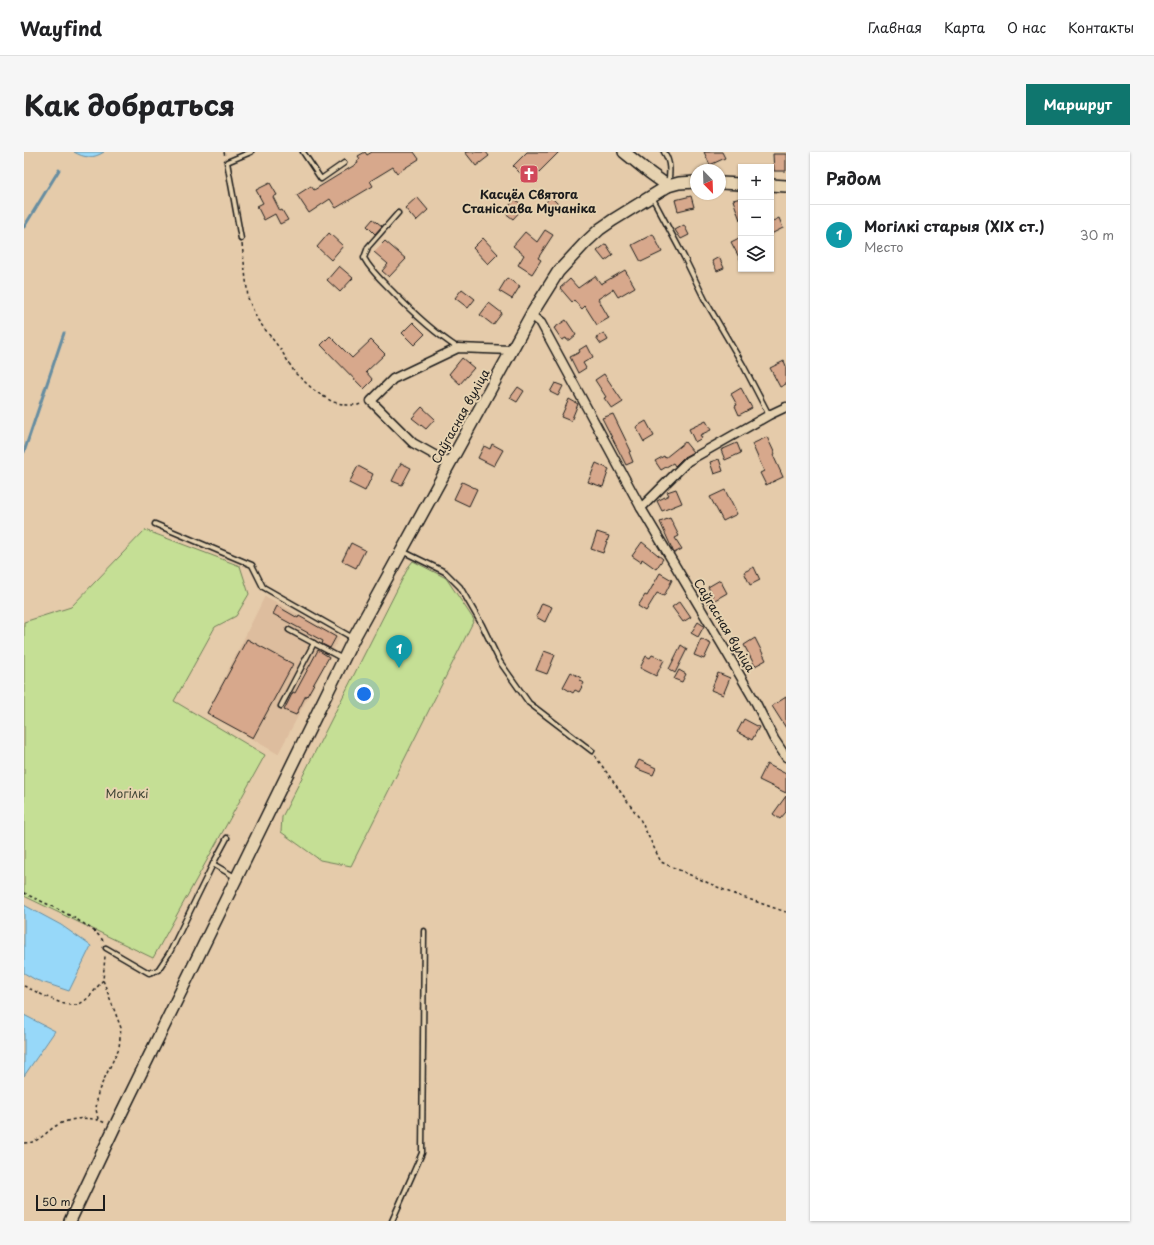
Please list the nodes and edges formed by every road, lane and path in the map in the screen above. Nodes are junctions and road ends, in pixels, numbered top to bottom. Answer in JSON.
{"nodes":[{"id":1,"x":251,"y":152,"type":"edge"},
{"id":2,"x":303,"y":152,"type":"edge"},
{"id":3,"x":624,"y":152,"type":"edge"},
{"id":4,"x":664,"y":152,"type":"edge"},
{"id":5,"x":344,"y":163,"type":"dead end"},
{"id":6,"x":690,"y":182,"type":"edge"},
{"id":7,"x":726,"y":183,"type":"edge"},
{"id":8,"x":738,"y":184,"type":"edge"},
{"id":9,"x":774,"y":185,"type":"edge"},
{"id":10,"x":668,"y":186,"type":"junction"},
{"id":11,"x":786,"y":186,"type":"edge"},
{"id":12,"x":651,"y":196,"type":"junction"},
{"id":13,"x":398,"y":213,"type":"dead end"},
{"id":14,"x":241,"y":240,"type":"joint"},
{"id":15,"x":531,"y":315,"type":"junction"},
{"id":16,"x":458,"y":348,"type":"junction"},
{"id":17,"x":511,"y":350,"type":"junction"},
{"id":18,"x":371,"y":401,"type":"junction"},
{"id":19,"x":786,"y":407,"type":"edge"},
{"id":20,"x":769,"y":415,"type":"junction"},
{"id":21,"x":449,"y":463,"type":"junction"},
{"id":22,"x":641,"y":508,"type":"junction"},
{"id":23,"x":155,"y":524,"type":"dead end"},
{"id":24,"x":401,"y":551,"type":"junction"},
{"id":25,"x":289,"y":630,"type":"dead end"},
{"id":26,"x":354,"y":638,"type":"junction"},
{"id":27,"x":314,"y":643,"type":"junction"},
{"id":28,"x":343,"y":659,"type":"junction"},
{"id":29,"x":281,"y":706,"type":"dead end"},
{"id":30,"x":592,"y":751,"type":"joint"},
{"id":31,"x":786,"y":757,"type":"edge"},
{"id":32,"x":227,"y":838,"type":"dead end"},
{"id":33,"x":213,"y":864,"type":"junction"},
{"id":34,"x":237,"y":879,"type":"junction"},
{"id":35,"x":24,"y":893,"type":"edge"},
{"id":36,"x":786,"y":912,"type":"edge"},
{"id":37,"x":424,"y":931,"type":"dead end"},
{"id":38,"x":106,"y":948,"type":"junction"},
{"id":39,"x":103,"y":980,"type":"junction"},
{"id":40,"x":24,"y":986,"type":"edge"},
{"id":41,"x":98,"y":1119,"type":"junction"},
{"id":42,"x":114,"y":1128,"type":"junction"},
{"id":43,"x":24,"y":1143,"type":"edge"},
{"id":44,"x":70,"y":1221,"type":"edge"},
{"id":45,"x":392,"y":1221,"type":"edge"}],
"edges":[{"from":1,"to":14,"type":"lane"},
{"from":2,"to":5,"type":"lane"},
{"from":3,"to":10,"type":"main road"},
{"from":4,"to":10,"type":"lane"},
{"from":6,"to":10,"type":"main road","name":"Саўгасная вуліца"},
{"from":7,"to":8,"type":"main road"},
{"from":9,"to":11,"type":"main road"},
{"from":10,"to":12,"type":"main road","name":"Саўгасная вуліца"},
{"from":12,"to":15,"type":"main road","name":"Саўгасная вуліца"},
{"from":12,"to":20,"type":"lane"},
{"from":13,"to":16,"type":"lane"},
{"from":14,"to":18,"type":"path"},
{"from":15,"to":17,"type":"main road","name":"Саўгасная вуліца"},
{"from":15,"to":22,"type":"street","name":"Саўгасная вуліца"},
{"from":16,"to":17,"type":"street"},
{"from":16,"to":18,"type":"street"},
{"from":17,"to":21,"type":"main road","name":"Саўгасная вуліца"},
{"from":18,"to":21,"type":"street"},
{"from":19,"to":20,"type":"street"},
{"from":20,"to":22,"type":"street"},
{"from":21,"to":24,"type":"main road","name":"Саўгасная вуліца"},
{"from":22,"to":31,"type":"street","name":"Саўгасная вуліца"},
{"from":23,"to":26,"type":"lane"},
{"from":24,"to":26,"type":"main road","name":"Саўгасная вуліца"},
{"from":24,"to":30,"type":"lane"},
{"from":25,"to":27,"type":"lane"},
{"from":26,"to":28,"type":"main road","name":"Саўгасная вуліца"},
{"from":27,"to":28,"type":"lane"},
{"from":27,"to":29,"type":"lane"},
{"from":28,"to":34,"type":"main road","name":"Саўгасная вуліца"},
{"from":30,"to":36,"type":"path"},
{"from":32,"to":33,"type":"lane"},
{"from":33,"to":34,"type":"lane"},
{"from":33,"to":38,"type":"lane"},
{"from":34,"to":42,"type":"main road","name":"Саўгасная вуліца"},
{"from":35,"to":38,"type":"path"},
{"from":37,"to":45,"type":"lane"},
{"from":38,"to":39,"type":"path"},
{"from":39,"to":40,"type":"path"},
{"from":39,"to":41,"type":"path"},
{"from":41,"to":42,"type":"path"},
{"from":41,"to":43,"type":"path"},
{"from":42,"to":44,"type":"main road","name":"Саўгасная вуліца"}]}
